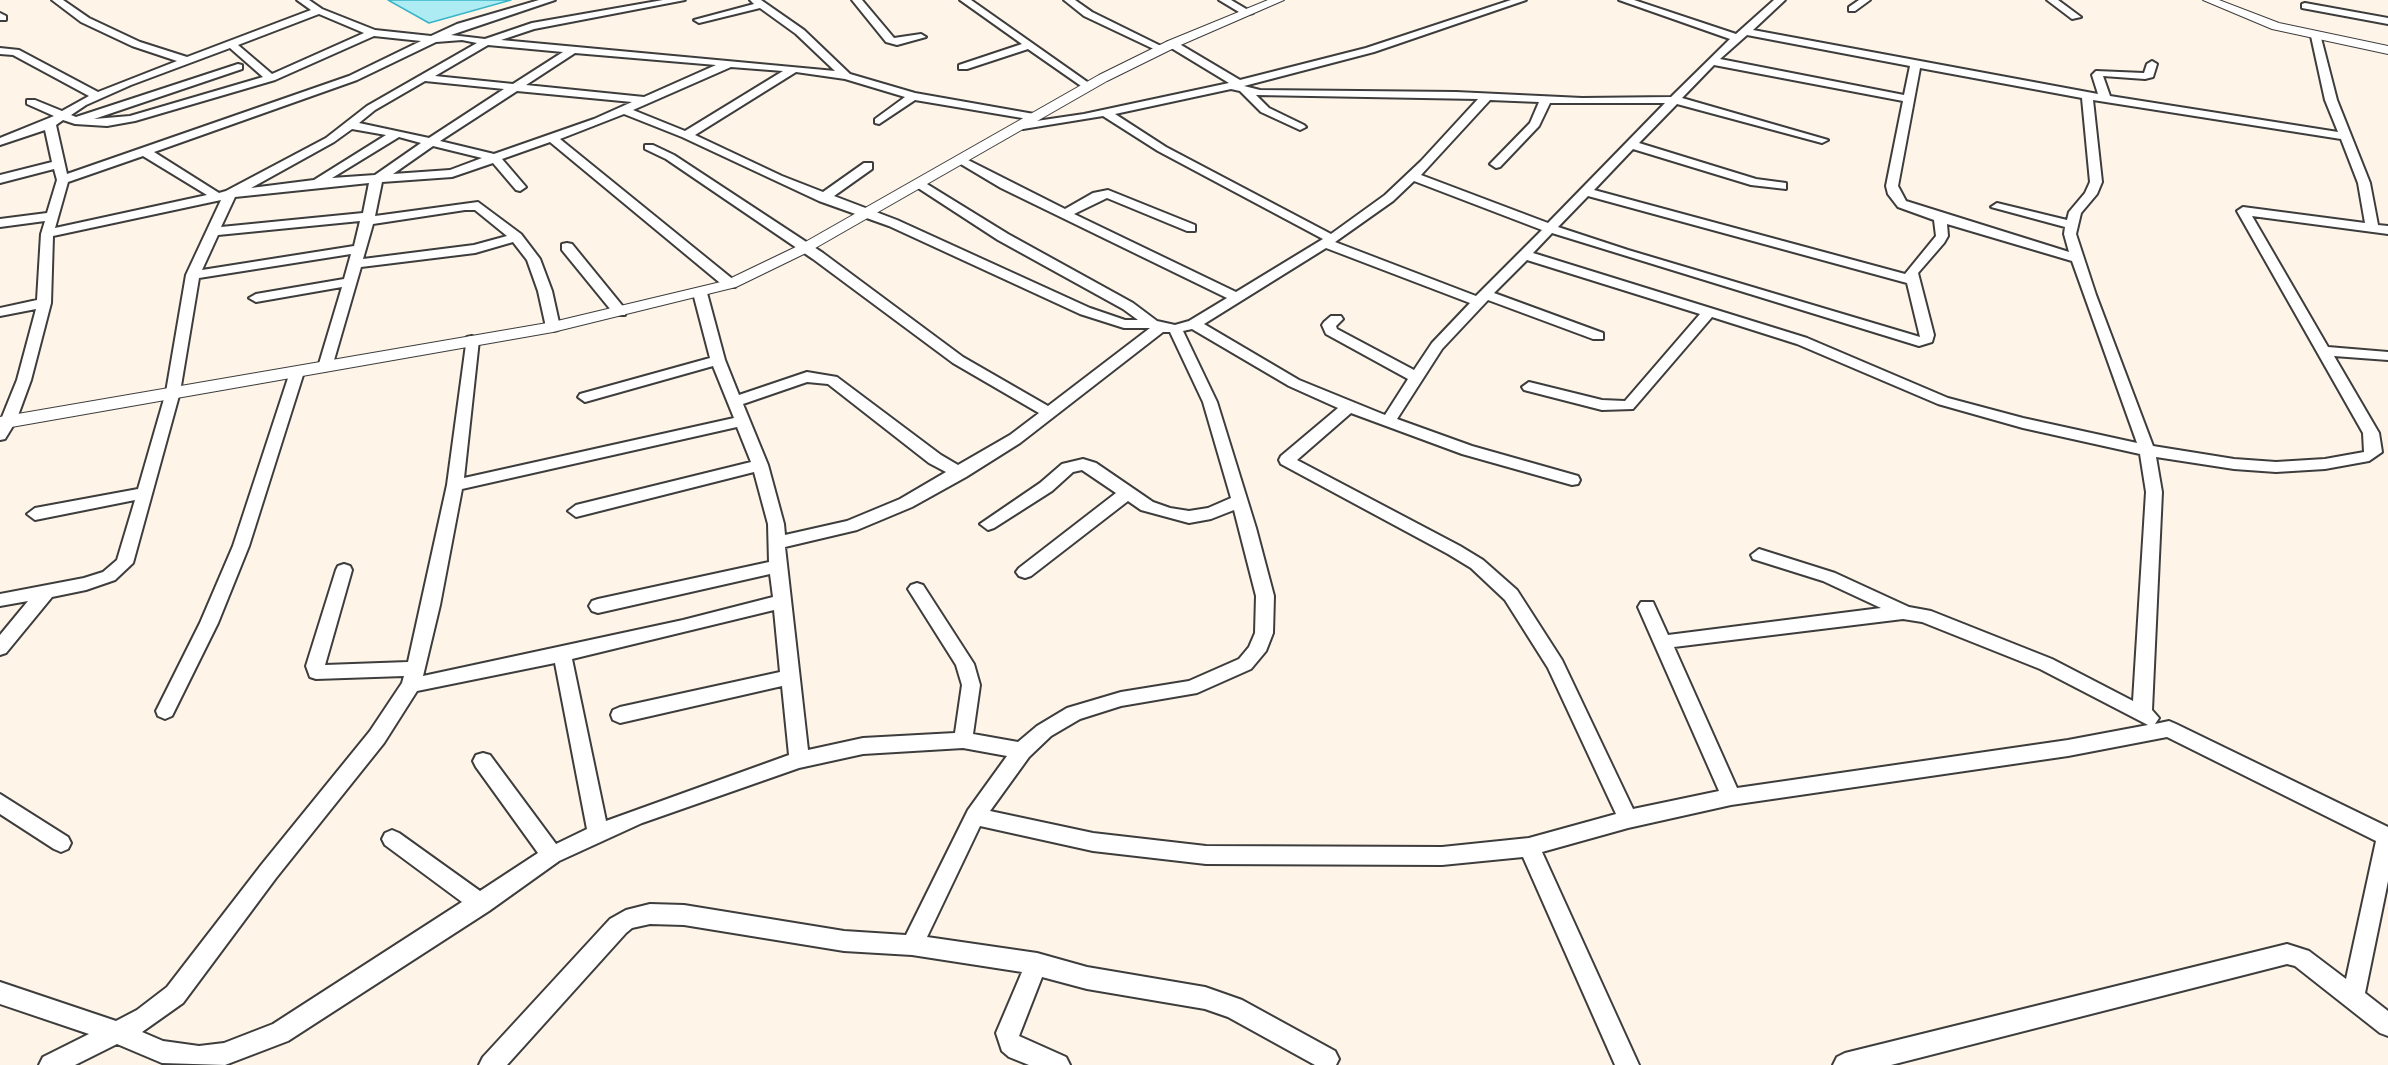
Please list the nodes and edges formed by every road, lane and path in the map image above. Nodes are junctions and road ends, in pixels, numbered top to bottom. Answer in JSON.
{"nodes":[{"id":1,"x":59,"y":0,"type":"edge"},
{"id":2,"x":302,"y":0,"type":"edge"},
{"id":3,"x":550,"y":0,"type":"edge"},
{"id":4,"x":680,"y":0,"type":"edge"},
{"id":5,"x":857,"y":0,"type":"edge"},
{"id":6,"x":1069,"y":0,"type":"edge"},
{"id":7,"x":1224,"y":0,"type":"edge"},
{"id":8,"x":1278,"y":0,"type":"edge"},
{"id":9,"x":1488,"y":0,"type":"edge"},
{"id":10,"x":1521,"y":0,"type":"edge"},
{"id":11,"x":1624,"y":0,"type":"edge"},
{"id":12,"x":1780,"y":0,"type":"edge"},
{"id":13,"x":1864,"y":0,"type":"edge"},
{"id":14,"x":2052,"y":0,"type":"edge"},
{"id":15,"x":2209,"y":0,"type":"edge"},
{"id":16,"x":970,"y":1,"type":"edge"},
{"id":17,"x":758,"y":2,"type":"edge"},
{"id":18,"x":2305,"y":6,"type":"dead end"},
{"id":19,"x":1505,"y":7,"type":"junction"},
{"id":20,"x":1852,"y":9,"type":"dead end"},
{"id":21,"x":319,"y":11,"type":"junction"},
{"id":22,"x":1248,"y":14,"type":"junction"},
{"id":23,"x":2076,"y":17,"type":"dead end"},
{"id":24,"x":699,"y":20,"type":"dead end"},
{"id":25,"x":2388,"y":21,"type":"edge"},
{"id":26,"x":373,"y":33,"type":"junction"},
{"id":27,"x":1743,"y":36,"type":"junction"},
{"id":28,"x":2316,"y":36,"type":"junction"},
{"id":29,"x":921,"y":37,"type":"dead end"},
{"id":30,"x":431,"y":39,"type":"junction"},
{"id":31,"x":486,"y":42,"type":"junction"},
{"id":32,"x":230,"y":43,"type":"junction"},
{"id":33,"x":1030,"y":45,"type":"junction"},
{"id":34,"x":1167,"y":47,"type":"junction"},
{"id":35,"x":573,"y":50,"type":"junction"},
{"id":36,"x":2388,"y":50,"type":"edge"},
{"id":37,"x":0,"y":51,"type":"edge"},
{"id":38,"x":185,"y":60,"type":"junction"},
{"id":39,"x":1712,"y":61,"type":"junction"},
{"id":40,"x":732,"y":63,"type":"junction"},
{"id":41,"x":2152,"y":64,"type":"dead end"},
{"id":42,"x":1915,"y":65,"type":"junction"},
{"id":43,"x":238,"y":67,"type":"dead end"},
{"id":44,"x":963,"y":67,"type":"dead end"},
{"id":45,"x":794,"y":69,"type":"junction"},
{"id":46,"x":846,"y":76,"type":"junction"},
{"id":47,"x":271,"y":78,"type":"junction"},
{"id":48,"x":424,"y":78,"type":"junction"},
{"id":49,"x":1088,"y":86,"type":"junction"},
{"id":50,"x":1238,"y":87,"type":"junction"},
{"id":51,"x":514,"y":88,"type":"junction"},
{"id":52,"x":97,"y":96,"type":"junction"},
{"id":53,"x":913,"y":96,"type":"junction"},
{"id":54,"x":2087,"y":96,"type":"junction"},
{"id":55,"x":1487,"y":97,"type":"junction"},
{"id":56,"x":2104,"y":98,"type":"junction"},
{"id":57,"x":1907,"y":99,"type":"junction"},
{"id":58,"x":646,"y":100,"type":"junction"},
{"id":59,"x":1676,"y":100,"type":"junction"},
{"id":60,"x":1545,"y":101,"type":"junction"},
{"id":61,"x":31,"y":102,"type":"dead end"},
{"id":62,"x":624,"y":110,"type":"junction"},
{"id":63,"x":1106,"y":113,"type":"junction"},
{"id":64,"x":1034,"y":117,"type":"junction"},
{"id":65,"x":55,"y":120,"type":"junction"},
{"id":66,"x":75,"y":121,"type":"junction"},
{"id":67,"x":879,"y":121,"type":"dead end"},
{"id":68,"x":350,"y":125,"type":"junction"},
{"id":69,"x":1018,"y":127,"type":"junction"},
{"id":70,"x":1300,"y":127,"type":"dead end"},
{"id":71,"x":397,"y":133,"type":"junction"},
{"id":72,"x":686,"y":135,"type":"junction"},
{"id":73,"x":2344,"y":136,"type":"junction"},
{"id":74,"x":552,"y":138,"type":"junction"},
{"id":75,"x":1822,"y":140,"type":"dead end"},
{"id":76,"x":0,"y":142,"type":"edge"},
{"id":77,"x":430,"y":142,"type":"junction"},
{"id":78,"x":1632,"y":145,"type":"junction"},
{"id":79,"x":649,"y":147,"type":"dead end"},
{"id":80,"x":147,"y":153,"type":"junction"},
{"id":81,"x":495,"y":158,"type":"junction"},
{"id":82,"x":960,"y":160,"type":"junction"},
{"id":83,"x":59,"y":164,"type":"junction"},
{"id":84,"x":1496,"y":164,"type":"dead end"},
{"id":85,"x":868,"y":166,"type":"dead end"},
{"id":86,"x":1413,"y":176,"type":"junction"},
{"id":87,"x":0,"y":179,"type":"edge"},
{"id":88,"x":63,"y":180,"type":"junction"},
{"id":89,"x":376,"y":180,"type":"junction"},
{"id":90,"x":316,"y":183,"type":"junction"},
{"id":91,"x":918,"y":183,"type":"junction"},
{"id":92,"x":1782,"y":186,"type":"dead end"},
{"id":93,"x":520,"y":187,"type":"dead end"},
{"id":94,"x":1587,"y":192,"type":"junction"},
{"id":95,"x":224,"y":196,"type":"junction"},
{"id":96,"x":823,"y":198,"type":"junction"},
{"id":97,"x":1997,"y":207,"type":"dead end"},
{"id":98,"x":867,"y":213,"type":"junction"},
{"id":99,"x":1067,"y":213,"type":"junction"},
{"id":100,"x":54,"y":216,"type":"junction"},
{"id":101,"x":1940,"y":218,"type":"junction"},
{"id":102,"x":368,"y":219,"type":"junction"},
{"id":103,"x":0,"y":223,"type":"edge"},
{"id":104,"x":2071,"y":225,"type":"junction"},
{"id":105,"x":1191,"y":228,"type":"dead end"},
{"id":106,"x":1549,"y":228,"type":"junction"},
{"id":107,"x":2372,"y":229,"type":"junction"},
{"id":108,"x":2388,"y":230,"type":"edge"},
{"id":109,"x":215,"y":231,"type":"junction"},
{"id":110,"x":47,"y":234,"type":"junction"},
{"id":111,"x":516,"y":237,"type":"junction"},
{"id":112,"x":1329,"y":241,"type":"junction"},
{"id":113,"x":567,"y":247,"type":"dead end"},
{"id":114,"x":805,"y":248,"type":"junction"},
{"id":115,"x":358,"y":249,"type":"junction"},
{"id":116,"x":1525,"y":255,"type":"junction"},
{"id":117,"x":2078,"y":260,"type":"junction"},
{"id":118,"x":353,"y":264,"type":"junction"},
{"id":119,"x":194,"y":275,"type":"junction"},
{"id":120,"x":1915,"y":281,"type":"junction"},
{"id":121,"x":348,"y":282,"type":"junction"},
{"id":122,"x":730,"y":284,"type":"junction"},
{"id":123,"x":700,"y":293,"type":"junction"},
{"id":124,"x":1235,"y":297,"type":"junction"},
{"id":125,"x":256,"y":298,"type":"dead end"},
{"id":126,"x":1483,"y":298,"type":"junction"},
{"id":127,"x":44,"y":303,"type":"junction"},
{"id":128,"x":1710,"y":311,"type":"junction"},
{"id":129,"x":0,"y":312,"type":"edge"},
{"id":130,"x":620,"y":312,"type":"junction"},
{"id":131,"x":1336,"y":319,"type":"dead end"},
{"id":132,"x":1194,"y":324,"type":"junction"},
{"id":133,"x":553,"y":327,"type":"junction"},
{"id":134,"x":1162,"y":327,"type":"junction"},
{"id":135,"x":1598,"y":336,"type":"dead end"},
{"id":136,"x":472,"y":340,"type":"junction"},
{"id":137,"x":2325,"y":351,"type":"junction"},
{"id":138,"x":2388,"y":356,"type":"edge"},
{"id":139,"x":718,"y":360,"type":"junction"},
{"id":140,"x":325,"y":367,"type":"junction"},
{"id":141,"x":297,"y":372,"type":"junction"},
{"id":142,"x":1417,"y":378,"type":"junction"},
{"id":143,"x":1529,"y":387,"type":"dead end"},
{"id":144,"x":172,"y":392,"type":"junction"},
{"id":145,"x":585,"y":397,"type":"dead end"},
{"id":146,"x":735,"y":402,"type":"junction"},
{"id":147,"x":1349,"y":407,"type":"junction"},
{"id":148,"x":1048,"y":412,"type":"junction"},
{"id":149,"x":741,"y":421,"type":"junction"},
{"id":150,"x":1388,"y":421,"type":"junction"},
{"id":151,"x":3,"y":426,"type":"edge"},
{"id":152,"x":2147,"y":450,"type":"junction"},
{"id":153,"x":760,"y":465,"type":"junction"},
{"id":154,"x":960,"y":473,"type":"junction"},
{"id":155,"x":1572,"y":480,"type":"dead end"},
{"id":156,"x":455,"y":485,"type":"junction"},
{"id":157,"x":144,"y":493,"type":"junction"},
{"id":158,"x":1127,"y":493,"type":"junction"},
{"id":159,"x":1240,"y":501,"type":"junction"},
{"id":160,"x":576,"y":511,"type":"dead end"},
{"id":161,"x":35,"y":514,"type":"dead end"},
{"id":162,"x":988,"y":524,"type":"dead end"},
{"id":163,"x":778,"y":543,"type":"junction"},
{"id":164,"x":1759,"y":555,"type":"dead end"},
{"id":165,"x":778,"y":566,"type":"junction"},
{"id":166,"x":344,"y":570,"type":"dead end"},
{"id":167,"x":1025,"y":572,"type":"dead end"},
{"id":168,"x":917,"y":589,"type":"dead end"},
{"id":169,"x":45,"y":593,"type":"junction"},
{"id":170,"x":0,"y":600,"type":"edge"},
{"id":171,"x":783,"y":601,"type":"junction"},
{"id":172,"x":598,"y":606,"type":"dead end"},
{"id":173,"x":1647,"y":607,"type":"dead end"},
{"id":174,"x":1904,"y":612,"type":"junction"},
{"id":175,"x":1663,"y":642,"type":"junction"},
{"id":176,"x":0,"y":648,"type":"edge"},
{"id":177,"x":562,"y":654,"type":"junction"},
{"id":178,"x":414,"y":677,"type":"junction"},
{"id":179,"x":789,"y":677,"type":"junction"},
{"id":180,"x":165,"y":711,"type":"dead end"},
{"id":181,"x":2142,"y":714,"type":"junction"},
{"id":182,"x":620,"y":715,"type":"dead end"},
{"id":183,"x":2169,"y":729,"type":"junction"},
{"id":184,"x":963,"y":740,"type":"junction"},
{"id":185,"x":1022,"y":751,"type":"junction"},
{"id":186,"x":799,"y":760,"type":"junction"},
{"id":187,"x":483,"y":761,"type":"dead end"},
{"id":188,"x":1731,"y":797,"type":"junction"},
{"id":189,"x":0,"y":803,"type":"edge"},
{"id":190,"x":975,"y":816,"type":"junction"},
{"id":191,"x":1628,"y":819,"type":"junction"},
{"id":192,"x":598,"y":832,"type":"junction"},
{"id":193,"x":2388,"y":837,"type":"edge"},
{"id":194,"x":392,"y":839,"type":"dead end"},
{"id":195,"x":61,"y":843,"type":"dead end"},
{"id":196,"x":1529,"y":847,"type":"junction"},
{"id":197,"x":552,"y":855,"type":"junction"},
{"id":198,"x":481,"y":904,"type":"junction"},
{"id":199,"x":912,"y":945,"type":"junction"},
{"id":200,"x":1037,"y":963,"type":"junction"},
{"id":201,"x":0,"y":993,"type":"edge"},
{"id":202,"x":2353,"y":996,"type":"junction"},
{"id":203,"x":2388,"y":1025,"type":"edge"},
{"id":204,"x":116,"y":1032,"type":"junction"},
{"id":205,"x":162,"y":1058,"type":"edge"},
{"id":206,"x":1911,"y":1058,"type":"edge"},
{"id":207,"x":1327,"y":1059,"type":"dead end"},
{"id":208,"x":51,"y":1065,"type":"edge"},
{"id":209,"x":491,"y":1065,"type":"edge"},
{"id":210,"x":1058,"y":1065,"type":"edge"},
{"id":211,"x":1627,"y":1065,"type":"edge"},
{"id":212,"x":1845,"y":1065,"type":"edge"}],
"edges":[{"from":1,"to":38,"type":"street"},
{"from":2,"to":21,"type":"street"},
{"from":3,"to":30,"type":"street"},
{"from":4,"to":31,"type":"street"},
{"from":5,"to":29,"type":"street"},
{"from":6,"to":34,"type":"street"},
{"from":7,"to":22,"type":"street"},
{"from":8,"to":22,"type":"street"},
{"from":9,"to":19,"type":"street"},
{"from":10,"to":19,"type":"street"},
{"from":11,"to":27,"type":"street"},
{"from":12,"to":27,"type":"street"},
{"from":13,"to":20,"type":"street"},
{"from":14,"to":23,"type":"street"},
{"from":15,"to":28,"type":"street"},
{"from":16,"to":33,"type":"street"},
{"from":17,"to":24,"type":"street"},
{"from":17,"to":46,"type":"street"},
{"from":18,"to":25,"type":"street"},
{"from":19,"to":50,"type":"street"},
{"from":21,"to":26,"type":"street"},
{"from":21,"to":32,"type":"street"},
{"from":22,"to":34,"type":"street"},
{"from":26,"to":30,"type":"street"},
{"from":26,"to":47,"type":"street"},
{"from":27,"to":39,"type":"street"},
{"from":27,"to":42,"type":"street"},
{"from":28,"to":36,"type":"street"},
{"from":28,"to":73,"type":"street"},
{"from":30,"to":31,"type":"street"},
{"from":30,"to":80,"type":"street"},
{"from":31,"to":35,"type":"street"},
{"from":31,"to":48,"type":"street"},
{"from":32,"to":38,"type":"street"},
{"from":32,"to":47,"type":"street"},
{"from":33,"to":44,"type":"street"},
{"from":33,"to":49,"type":"street"},
{"from":34,"to":49,"type":"street"},
{"from":34,"to":50,"type":"street"},
{"from":35,"to":40,"type":"street"},
{"from":35,"to":51,"type":"street"},
{"from":37,"to":52,"type":"street"},
{"from":38,"to":52,"type":"street"},
{"from":39,"to":57,"type":"street"},
{"from":39,"to":59,"type":"street"},
{"from":40,"to":45,"type":"street"},
{"from":40,"to":58,"type":"street"},
{"from":41,"to":56,"type":"street"},
{"from":42,"to":54,"type":"street"},
{"from":42,"to":57,"type":"street"},
{"from":43,"to":66,"type":"street"},
{"from":45,"to":46,"type":"street"},
{"from":45,"to":72,"type":"street"},
{"from":46,"to":53,"type":"street"},
{"from":47,"to":66,"type":"street"},
{"from":48,"to":51,"type":"street"},
{"from":48,"to":68,"type":"street"},
{"from":49,"to":64,"type":"street"},
{"from":50,"to":55,"type":"street"},
{"from":50,"to":63,"type":"street"},
{"from":50,"to":70,"type":"street"},
{"from":51,"to":58,"type":"street"},
{"from":51,"to":77,"type":"street"},
{"from":52,"to":65,"type":"street"},
{"from":53,"to":64,"type":"street"},
{"from":53,"to":67,"type":"street"},
{"from":54,"to":56,"type":"street"},
{"from":54,"to":104,"type":"street"},
{"from":55,"to":60,"type":"street"},
{"from":55,"to":86,"type":"street"},
{"from":56,"to":73,"type":"street"},
{"from":57,"to":101,"type":"street"},
{"from":58,"to":62,"type":"street"},
{"from":59,"to":60,"type":"street"},
{"from":59,"to":75,"type":"street"},
{"from":59,"to":78,"type":"street"},
{"from":60,"to":84,"type":"street"},
{"from":61,"to":65,"type":"street"},
{"from":62,"to":72,"type":"street"},
{"from":62,"to":74,"type":"street"},
{"from":63,"to":69,"type":"street"},
{"from":63,"to":112,"type":"street"},
{"from":64,"to":69,"type":"street"},
{"from":65,"to":66,"type":"street"},
{"from":65,"to":76,"type":"street"},
{"from":65,"to":83,"type":"street"},
{"from":68,"to":71,"type":"street"},
{"from":68,"to":95,"type":"street"},
{"from":69,"to":82,"type":"street"},
{"from":71,"to":77,"type":"street"},
{"from":71,"to":90,"type":"street"},
{"from":72,"to":96,"type":"street"},
{"from":73,"to":107,"type":"street"},
{"from":74,"to":81,"type":"street"},
{"from":74,"to":122,"type":"street"},
{"from":77,"to":81,"type":"street"},
{"from":77,"to":89,"type":"street"},
{"from":78,"to":92,"type":"street"},
{"from":78,"to":94,"type":"street"},
{"from":79,"to":114,"type":"street"},
{"from":80,"to":88,"type":"street"},
{"from":80,"to":95,"type":"street"},
{"from":81,"to":89,"type":"street"},
{"from":81,"to":93,"type":"street"},
{"from":82,"to":91,"type":"street"},
{"from":82,"to":99,"type":"street"},
{"from":83,"to":87,"type":"street"},
{"from":83,"to":88,"type":"street"},
{"from":85,"to":96,"type":"street"},
{"from":86,"to":106,"type":"street"},
{"from":86,"to":112,"type":"street"},
{"from":88,"to":100,"type":"street"},
{"from":89,"to":90,"type":"street"},
{"from":89,"to":102,"type":"street"},
{"from":90,"to":95,"type":"street"},
{"from":91,"to":98,"type":"street"},
{"from":91,"to":134,"type":"street"},
{"from":94,"to":106,"type":"street"},
{"from":94,"to":120,"type":"street"},
{"from":95,"to":109,"type":"street"},
{"from":95,"to":110,"type":"street"},
{"from":96,"to":98,"type":"street"},
{"from":97,"to":104,"type":"street"},
{"from":98,"to":114,"type":"street"},
{"from":98,"to":134,"type":"street"},
{"from":99,"to":105,"type":"street"},
{"from":99,"to":124,"type":"street"},
{"from":100,"to":103,"type":"street"},
{"from":100,"to":110,"type":"street"},
{"from":101,"to":117,"type":"street"},
{"from":101,"to":120,"type":"street"},
{"from":102,"to":109,"type":"street"},
{"from":102,"to":111,"type":"street"},
{"from":102,"to":115,"type":"street"},
{"from":104,"to":117,"type":"street"},
{"from":106,"to":116,"type":"street"},
{"from":106,"to":120,"type":"street"},
{"from":107,"to":108,"type":"street"},
{"from":107,"to":137,"type":"street"},
{"from":109,"to":119,"type":"street"},
{"from":110,"to":127,"type":"street"},
{"from":111,"to":118,"type":"street"},
{"from":111,"to":133,"type":"street"},
{"from":112,"to":124,"type":"street"},
{"from":112,"to":126,"type":"street"},
{"from":113,"to":130,"type":"street"},
{"from":114,"to":122,"type":"street"},
{"from":114,"to":148,"type":"street"},
{"from":115,"to":118,"type":"street"},
{"from":115,"to":119,"type":"street"},
{"from":116,"to":126,"type":"street"},
{"from":116,"to":128,"type":"street"},
{"from":117,"to":152,"type":"street"},
{"from":118,"to":121,"type":"street"},
{"from":119,"to":144,"type":"street"},
{"from":121,"to":125,"type":"street"},
{"from":121,"to":140,"type":"street"},
{"from":122,"to":123,"type":"street"},
{"from":123,"to":130,"type":"street"},
{"from":123,"to":139,"type":"street"},
{"from":124,"to":132,"type":"street"},
{"from":126,"to":135,"type":"street"},
{"from":126,"to":142,"type":"street"},
{"from":127,"to":129,"type":"street"},
{"from":127,"to":151,"type":"street"},
{"from":128,"to":143,"type":"street"},
{"from":128,"to":152,"type":"street"},
{"from":130,"to":133,"type":"street"},
{"from":131,"to":142,"type":"street"},
{"from":132,"to":134,"type":"street"},
{"from":132,"to":147,"type":"street"},
{"from":133,"to":136,"type":"street"},
{"from":134,"to":148,"type":"street"},
{"from":134,"to":159,"type":"street"},
{"from":136,"to":140,"type":"street"},
{"from":136,"to":156,"type":"street"},
{"from":137,"to":138,"type":"street"},
{"from":137,"to":152,"type":"street"},
{"from":139,"to":145,"type":"street"},
{"from":139,"to":146,"type":"street"},
{"from":140,"to":141,"type":"street"},
{"from":141,"to":144,"type":"street"},
{"from":141,"to":180,"type":"street"},
{"from":142,"to":150,"type":"street"},
{"from":144,"to":151,"type":"street"},
{"from":144,"to":157,"type":"street"},
{"from":146,"to":149,"type":"street"},
{"from":146,"to":154,"type":"street"},
{"from":147,"to":150,"type":"street"},
{"from":147,"to":191,"type":"street"},
{"from":148,"to":154,"type":"street"},
{"from":149,"to":153,"type":"street"},
{"from":149,"to":156,"type":"street"},
{"from":150,"to":155,"type":"street"},
{"from":152,"to":181,"type":"street"},
{"from":153,"to":160,"type":"street"},
{"from":153,"to":163,"type":"street"},
{"from":154,"to":163,"type":"street"},
{"from":156,"to":178,"type":"street"},
{"from":157,"to":161,"type":"street"},
{"from":157,"to":169,"type":"street"},
{"from":158,"to":159,"type":"street"},
{"from":158,"to":162,"type":"street"},
{"from":158,"to":167,"type":"street"},
{"from":159,"to":185,"type":"street"},
{"from":163,"to":165,"type":"street"},
{"from":164,"to":174,"type":"street"},
{"from":165,"to":171,"type":"street"},
{"from":165,"to":172,"type":"street"},
{"from":166,"to":178,"type":"street"},
{"from":168,"to":184,"type":"street"},
{"from":169,"to":170,"type":"street"},
{"from":169,"to":176,"type":"street"},
{"from":171,"to":177,"type":"street"},
{"from":171,"to":179,"type":"street"},
{"from":173,"to":175,"type":"street"},
{"from":174,"to":175,"type":"street"},
{"from":174,"to":181,"type":"street"},
{"from":175,"to":188,"type":"street"},
{"from":177,"to":178,"type":"street"},
{"from":177,"to":192,"type":"street"},
{"from":178,"to":204,"type":"street"},
{"from":179,"to":182,"type":"street"},
{"from":179,"to":186,"type":"street"},
{"from":181,"to":183,"type":"street"},
{"from":183,"to":188,"type":"street"},
{"from":183,"to":193,"type":"street"},
{"from":184,"to":185,"type":"street"},
{"from":184,"to":186,"type":"street"},
{"from":185,"to":190,"type":"street"},
{"from":186,"to":192,"type":"street"},
{"from":187,"to":197,"type":"street"},
{"from":188,"to":191,"type":"street"},
{"from":189,"to":195,"type":"street"},
{"from":190,"to":196,"type":"street"},
{"from":190,"to":199,"type":"street"},
{"from":191,"to":196,"type":"street"},
{"from":192,"to":197,"type":"street"},
{"from":193,"to":202,"type":"street"},
{"from":194,"to":198,"type":"street"},
{"from":196,"to":211,"type":"street"},
{"from":197,"to":198,"type":"street"},
{"from":198,"to":205,"type":"street"},
{"from":199,"to":200,"type":"street"},
{"from":199,"to":209,"type":"street"},
{"from":200,"to":207,"type":"street"},
{"from":200,"to":210,"type":"street"},
{"from":201,"to":204,"type":"street"},
{"from":202,"to":203,"type":"street"},
{"from":202,"to":206,"type":"street"},
{"from":204,"to":205,"type":"street"},
{"from":204,"to":208,"type":"street"},
{"from":206,"to":212,"type":"street"}]}
